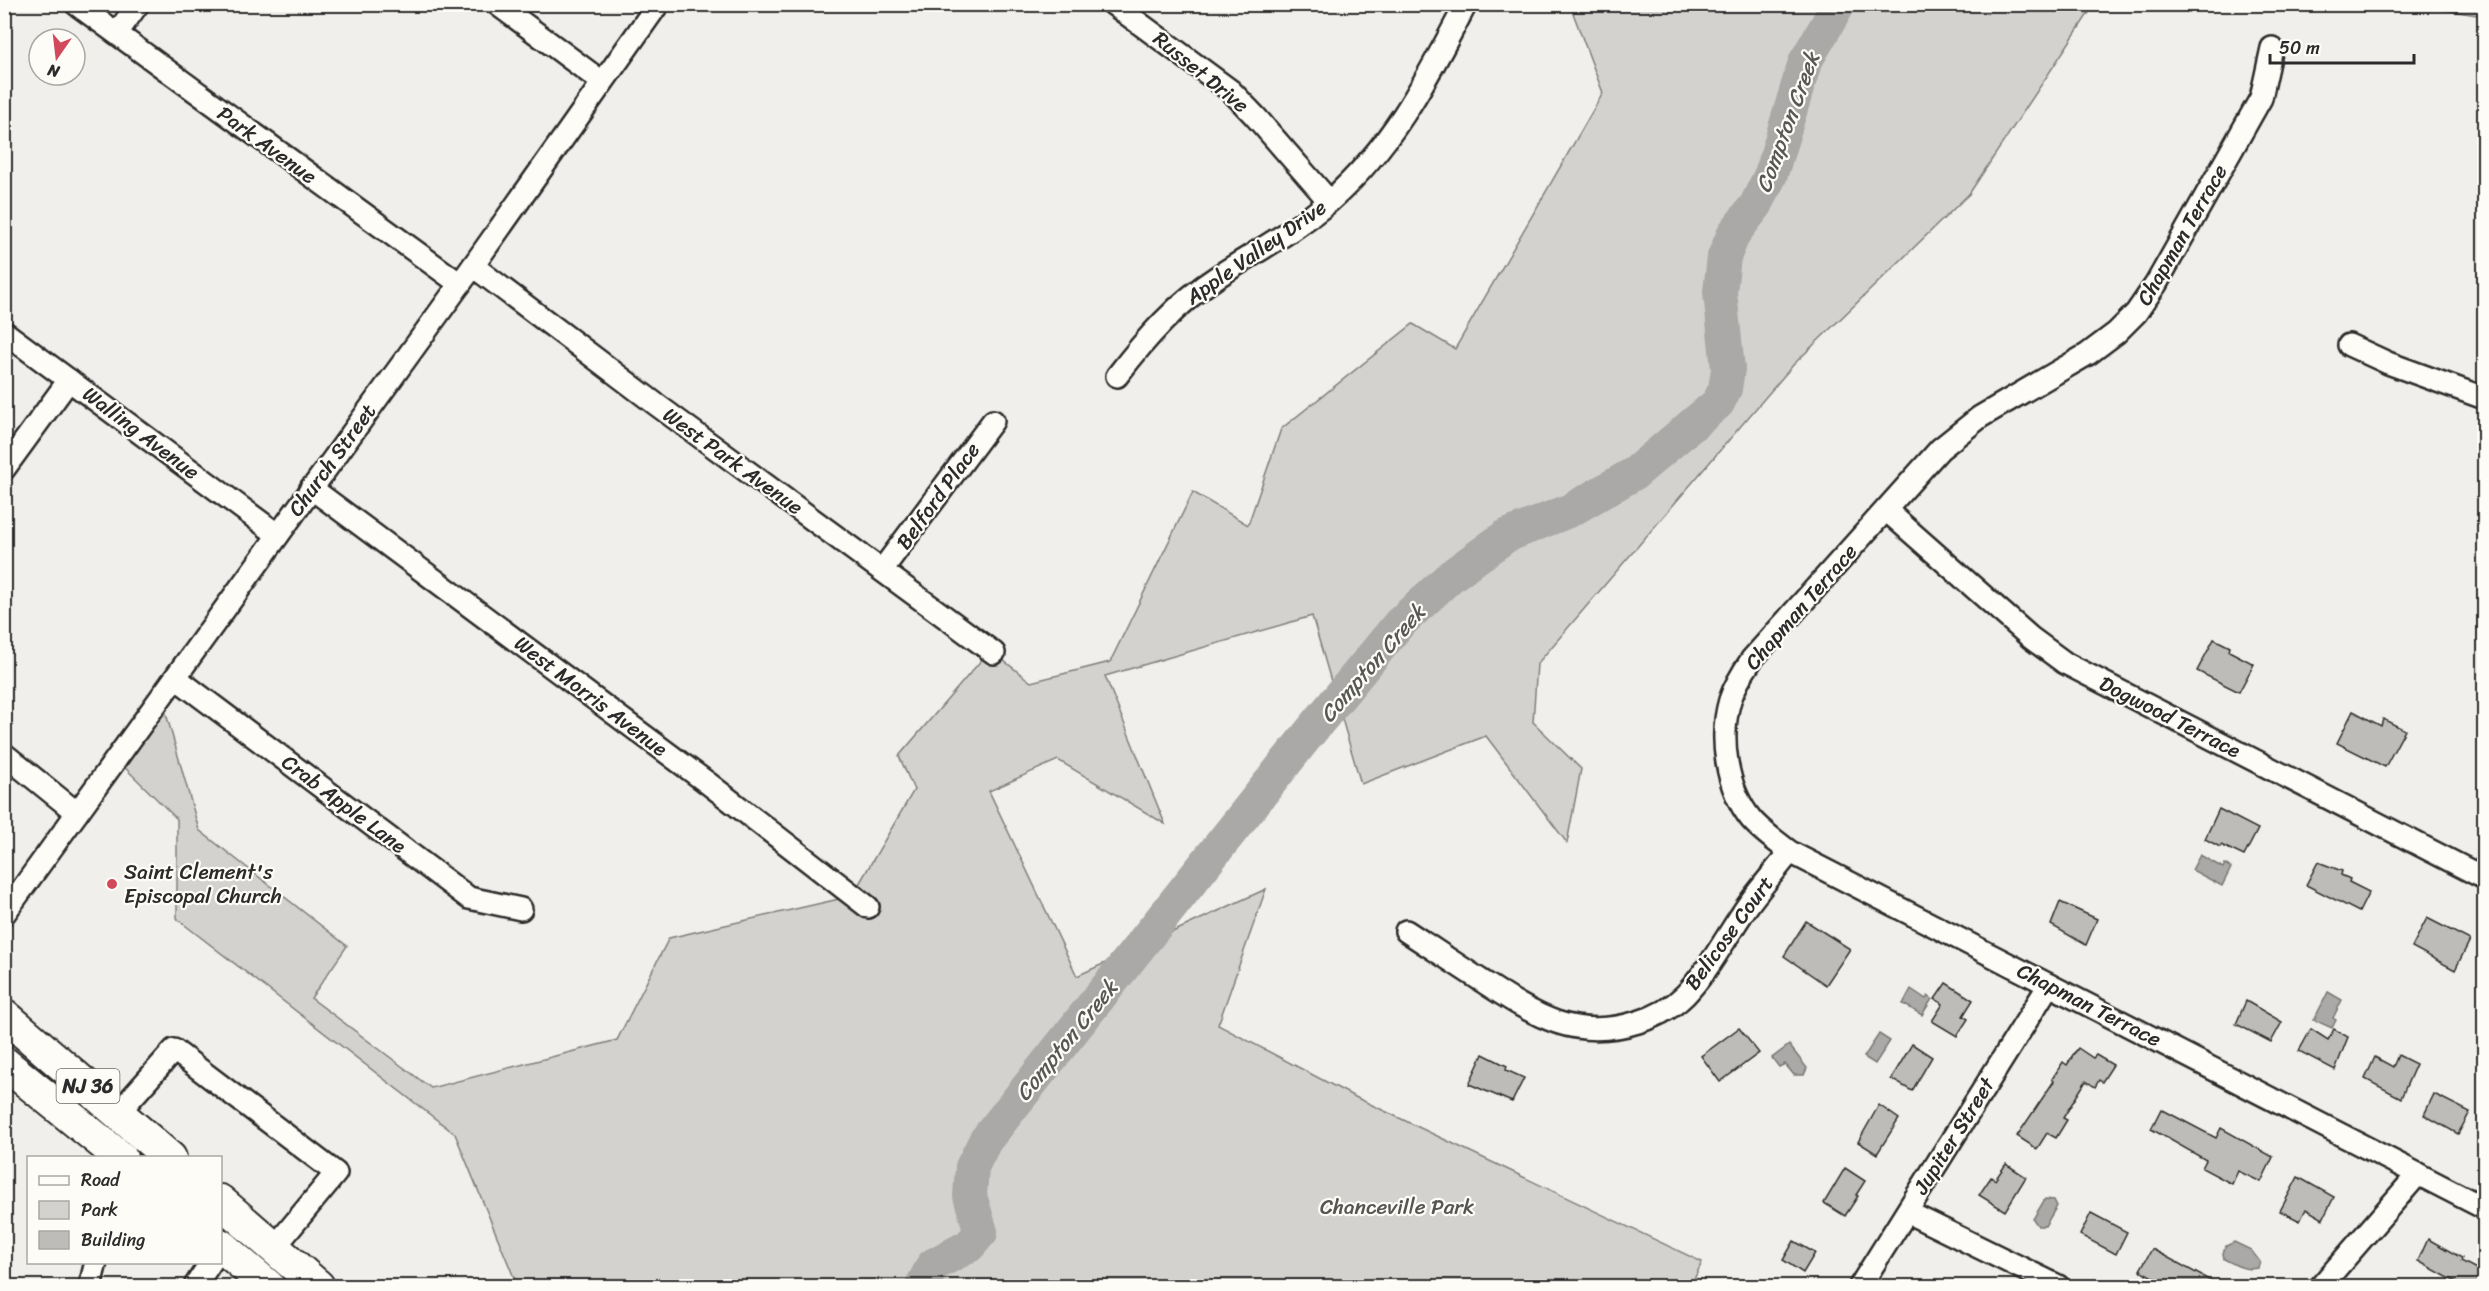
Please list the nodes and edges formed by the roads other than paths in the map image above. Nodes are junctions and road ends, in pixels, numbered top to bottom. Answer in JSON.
{"nodes":[{"id":1,"x":76,"y":4,"type":"edge"},
{"id":2,"x":138,"y":4,"type":"edge"},
{"id":3,"x":497,"y":4,"type":"edge"},
{"id":4,"x":658,"y":4,"type":"edge"},
{"id":5,"x":1113,"y":4,"type":"edge"},
{"id":6,"x":1466,"y":4,"type":"edge"},
{"id":7,"x":117,"y":33,"type":"junction"},
{"id":8,"x":2272,"y":48,"type":"dead end"},
{"id":9,"x":602,"y":82,"type":"junction"},
{"id":10,"x":1329,"y":201,"type":"junction"},
{"id":11,"x":473,"y":266,"type":"junction"},
{"id":12,"x":460,"y":284,"type":"junction"},
{"id":13,"x":4,"y":332,"type":"edge"},
{"id":14,"x":2349,"y":345,"type":"dead end"},
{"id":15,"x":1117,"y":375,"type":"dead end"},
{"id":16,"x":69,"y":380,"type":"junction"},
{"id":17,"x":2484,"y":398,"type":"edge"},
{"id":18,"x":993,"y":421,"type":"dead end"},
{"id":19,"x":4,"y":469,"type":"edge"},
{"id":20,"x":311,"y":488,"type":"junction"},
{"id":21,"x":1886,"y":510,"type":"junction"},
{"id":22,"x":278,"y":535,"type":"junction"},
{"id":23,"x":882,"y":570,"type":"junction"},
{"id":24,"x":994,"y":653,"type":"dead end"},
{"id":25,"x":176,"y":678,"type":"junction"},
{"id":26,"x":4,"y":754,"type":"edge"},
{"id":27,"x":77,"y":813,"type":"junction"},
{"id":28,"x":1790,"y":852,"type":"junction"},
{"id":29,"x":2484,"y":878,"type":"edge"},
{"id":30,"x":868,"y":907,"type":"dead end"},
{"id":31,"x":521,"y":909,"type":"dead end"},
{"id":32,"x":4,"y":914,"type":"edge"},
{"id":33,"x":1406,"y":931,"type":"dead end"},
{"id":34,"x":2049,"y":985,"type":"junction"},
{"id":35,"x":4,"y":1015,"type":"edge"},
{"id":36,"x":4,"y":1063,"type":"edge"},
{"id":37,"x":119,"y":1112,"type":"junction"},
{"id":38,"x":119,"y":1156,"type":"edge"},
{"id":39,"x":168,"y":1156,"type":"edge"},
{"id":40,"x":2418,"y":1174,"type":"junction"},
{"id":41,"x":222,"y":1203,"type":"edge"},
{"id":42,"x":2484,"y":1208,"type":"edge"},
{"id":43,"x":1907,"y":1212,"type":"junction"},
{"id":44,"x":274,"y":1248,"type":"junction"},
{"id":45,"x":222,"y":1253,"type":"edge"},
{"id":46,"x":96,"y":1264,"type":"edge"},
{"id":47,"x":209,"y":1264,"type":"edge"},
{"id":48,"x":90,"y":1287,"type":"edge"},
{"id":49,"x":195,"y":1287,"type":"edge"},
{"id":50,"x":268,"y":1287,"type":"edge"},
{"id":51,"x":318,"y":1287,"type":"edge"},
{"id":52,"x":1860,"y":1287,"type":"edge"},
{"id":53,"x":2058,"y":1287,"type":"edge"},
{"id":54,"x":2321,"y":1287,"type":"edge"}],
"edges":[{"from":1,"to":7,"type":"street","name":"Park Avenue"},
{"from":2,"to":7,"type":"street"},
{"from":3,"to":9,"type":"street"},
{"from":4,"to":9,"type":"street","name":"Church Street"},
{"from":5,"to":10,"type":"street","name":"Russet Drive"},
{"from":6,"to":10,"type":"street","name":"Apple Valley Drive"},
{"from":7,"to":12,"type":"street","name":"Park Avenue"},
{"from":8,"to":21,"type":"street","name":"Chapman Terrace"},
{"from":9,"to":11,"type":"street","name":"Church Street"},
{"from":10,"to":15,"type":"street","name":"Apple Valley Drive"},
{"from":11,"to":12,"type":"street","name":"Church Street"},
{"from":11,"to":23,"type":"street","name":"West Park Avenue"},
{"from":12,"to":20,"type":"street","name":"Church Street"},
{"from":13,"to":16,"type":"street","name":"Walling Avenue"},
{"from":14,"to":17,"type":"street"},
{"from":16,"to":19,"type":"street"},
{"from":16,"to":22,"type":"street","name":"Walling Avenue"},
{"from":18,"to":23,"type":"street","name":"Belford Place"},
{"from":20,"to":22,"type":"street","name":"Church Street"},
{"from":20,"to":30,"type":"street","name":"West Morris Avenue"},
{"from":21,"to":28,"type":"street","name":"Chapman Terrace"},
{"from":21,"to":29,"type":"street","name":"Dogwood Terrace"},
{"from":22,"to":25,"type":"street","name":"Church Street"},
{"from":23,"to":24,"type":"street","name":"West Park Avenue"},
{"from":25,"to":27,"type":"street","name":"Church Street"},
{"from":25,"to":31,"type":"street","name":"Crab Apple Lane"},
{"from":26,"to":27,"type":"street"},
{"from":27,"to":32,"type":"street","name":"Church Street"},
{"from":28,"to":33,"type":"street","name":"Belicose Court"},
{"from":28,"to":34,"type":"street","name":"Chapman Terrace"},
{"from":34,"to":40,"type":"street","name":"Chapman Terrace"},
{"from":34,"to":43,"type":"street","name":"Jupiter Street"},
{"from":35,"to":37,"type":"highway","number":"NJ 36"},
{"from":36,"to":38,"type":"highway","number":"NJ 36"},
{"from":37,"to":39,"type":"highway","number":"NJ 36"},
{"from":37,"to":44,"type":"street"},
{"from":40,"to":42,"type":"street","name":"Chapman Terrace"},
{"from":40,"to":54,"type":"street"},
{"from":41,"to":44,"type":"highway"},
{"from":43,"to":52,"type":"street","name":"Jupiter Street"},
{"from":43,"to":53,"type":"street"},
{"from":44,"to":51,"type":"highway"},
{"from":45,"to":50,"type":"highway"},
{"from":46,"to":48,"type":"street"},
{"from":47,"to":49,"type":"street"}]}
